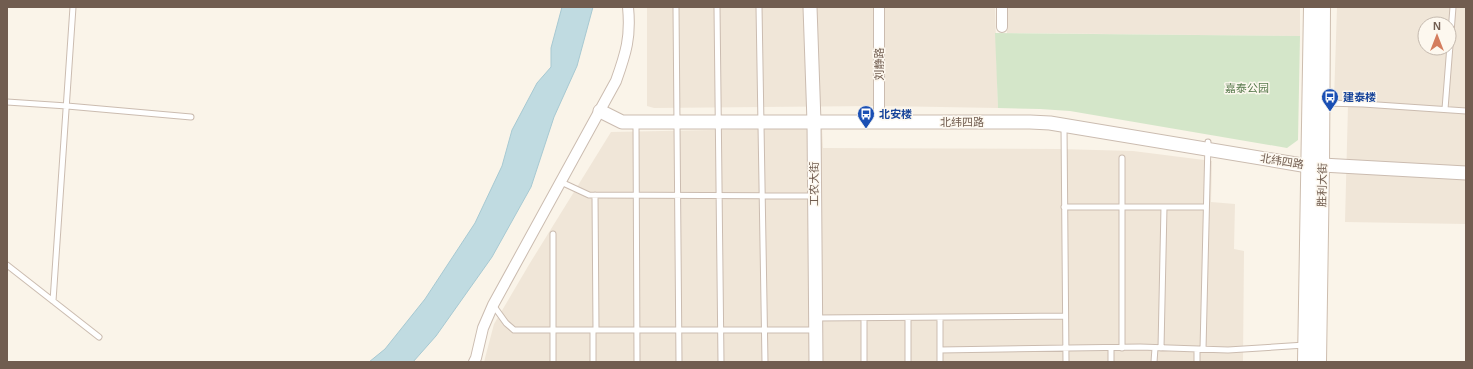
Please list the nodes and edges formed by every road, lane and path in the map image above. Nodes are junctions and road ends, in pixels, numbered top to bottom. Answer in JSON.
{"nodes":[{"id":1,"x":73,"y":7,"type":"edge"},
{"id":2,"x":628,"y":7,"type":"edge"},
{"id":3,"x":676,"y":7,"type":"edge"},
{"id":4,"x":717,"y":7,"type":"edge"},
{"id":5,"x":759,"y":7,"type":"edge"},
{"id":6,"x":810,"y":7,"type":"edge"},
{"id":7,"x":816,"y":7,"type":"edge"},
{"id":8,"x":879,"y":7,"type":"edge"},
{"id":9,"x":1002,"y":7,"type":"edge"},
{"id":10,"x":1311,"y":7,"type":"edge"},
{"id":11,"x":1323,"y":7,"type":"edge"},
{"id":12,"x":1453,"y":7,"type":"edge"},
{"id":13,"x":1002,"y":27,"type":"dead end"},
{"id":14,"x":7,"y":102,"type":"edge"},
{"id":15,"x":1322,"y":103,"type":"junction"},
{"id":16,"x":67,"y":106,"type":"junction"},
{"id":17,"x":1445,"y":109,"type":"junction"},
{"id":18,"x":600,"y":111,"type":"junction"},
{"id":19,"x":1466,"y":111,"type":"edge"},
{"id":20,"x":191,"y":117,"type":"dead end"},
{"id":21,"x":816,"y":119,"type":"junction"},
{"id":22,"x":879,"y":119,"type":"junction"},
{"id":23,"x":636,"y":122,"type":"junction"},
{"id":24,"x":677,"y":122,"type":"junction"},
{"id":25,"x":718,"y":122,"type":"junction"},
{"id":26,"x":761,"y":122,"type":"junction"},
{"id":27,"x":1064,"y":122,"type":"junction"},
{"id":28,"x":1208,"y":146,"type":"junction"},
{"id":29,"x":1122,"y":158,"type":"dead end"},
{"id":30,"x":1308,"y":162,"type":"junction"},
{"id":31,"x":1322,"y":165,"type":"junction"},
{"id":32,"x":1466,"y":173,"type":"edge"},
{"id":33,"x":561,"y":182,"type":"junction"},
{"id":34,"x":595,"y":195,"type":"junction"},
{"id":35,"x":637,"y":195,"type":"junction"},
{"id":36,"x":677,"y":195,"type":"junction"},
{"id":37,"x":719,"y":196,"type":"junction"},
{"id":38,"x":762,"y":196,"type":"junction"},
{"id":39,"x":814,"y":196,"type":"junction"},
{"id":40,"x":1064,"y":207,"type":"junction"},
{"id":41,"x":1122,"y":207,"type":"junction"},
{"id":42,"x":1164,"y":207,"type":"junction"},
{"id":43,"x":1206,"y":207,"type":"junction"},
{"id":44,"x":553,"y":234,"type":"dead end"},
{"id":45,"x":7,"y":265,"type":"edge"},
{"id":46,"x":53,"y":301,"type":"junction"},
{"id":47,"x":493,"y":305,"type":"junction"},
{"id":48,"x":1065,"y":316,"type":"junction"},
{"id":49,"x":864,"y":318,"type":"junction"},
{"id":50,"x":908,"y":318,"type":"junction"},
{"id":51,"x":940,"y":318,"type":"junction"},
{"id":52,"x":815,"y":324,"type":"junction"},
{"id":53,"x":554,"y":330,"type":"junction"},
{"id":54,"x":594,"y":330,"type":"junction"},
{"id":55,"x":637,"y":330,"type":"junction"},
{"id":56,"x":678,"y":330,"type":"junction"},
{"id":57,"x":721,"y":330,"type":"junction"},
{"id":58,"x":764,"y":330,"type":"junction"},
{"id":59,"x":99,"y":337,"type":"dead end"},
{"id":60,"x":1312,"y":345,"type":"junction"},
{"id":61,"x":1111,"y":348,"type":"junction"},
{"id":62,"x":1122,"y":348,"type":"junction"},
{"id":63,"x":1155,"y":348,"type":"junction"},
{"id":64,"x":1161,"y":348,"type":"junction"},
{"id":65,"x":1066,"y":349,"type":"junction"},
{"id":66,"x":1200,"y":349,"type":"junction"},
{"id":67,"x":940,"y":350,"type":"junction"},
{"id":68,"x":474,"y":362,"type":"edge"},
{"id":69,"x":553,"y":362,"type":"edge"},
{"id":70,"x":593,"y":362,"type":"edge"},
{"id":71,"x":637,"y":362,"type":"edge"},
{"id":72,"x":679,"y":362,"type":"edge"},
{"id":73,"x":721,"y":362,"type":"edge"},
{"id":74,"x":765,"y":362,"type":"edge"},
{"id":75,"x":816,"y":362,"type":"edge"},
{"id":76,"x":864,"y":362,"type":"edge"},
{"id":77,"x":908,"y":362,"type":"edge"},
{"id":78,"x":940,"y":362,"type":"edge"},
{"id":79,"x":1066,"y":362,"type":"edge"},
{"id":80,"x":1111,"y":362,"type":"edge"},
{"id":81,"x":1154,"y":362,"type":"edge"},
{"id":82,"x":1197,"y":362,"type":"edge"},
{"id":83,"x":1305,"y":362,"type":"edge"},
{"id":84,"x":1318,"y":362,"type":"edge"}],
"edges":[{"from":1,"to":16,"type":"lane"},
{"from":2,"to":18,"type":"street"},
{"from":3,"to":24,"type":"lane"},
{"from":4,"to":25,"type":"lane"},
{"from":5,"to":26,"type":"lane"},
{"from":6,"to":21,"type":"street","name":"工农大街"},
{"from":7,"to":21,"type":"street","name":"工农大街"},
{"from":8,"to":22,"type":"street","name":"刘静路"},
{"from":9,"to":13,"type":"street"},
{"from":10,"to":30,"type":"main road","name":"胜利大街"},
{"from":11,"to":15,"type":"main road","name":"胜利大街"},
{"from":12,"to":17,"type":"lane"},
{"from":14,"to":16,"type":"lane"},
{"from":15,"to":17,"type":"lane"},
{"from":15,"to":31,"type":"main road","name":"胜利大街"},
{"from":16,"to":20,"type":"lane"},
{"from":16,"to":46,"type":"lane"},
{"from":17,"to":19,"type":"lane"},
{"from":18,"to":23,"type":"street","name":"北纬四路"},
{"from":18,"to":33,"type":"street"},
{"from":21,"to":22,"type":"street","name":"北纬四路"},
{"from":21,"to":26,"type":"street","name":"北纬四路"},
{"from":21,"to":39,"type":"street","name":"工农大街"},
{"from":22,"to":27,"type":"street","name":"北纬四路"},
{"from":23,"to":24,"type":"street","name":"北纬四路"},
{"from":23,"to":35,"type":"lane"},
{"from":24,"to":25,"type":"street","name":"北纬四路"},
{"from":24,"to":36,"type":"lane"},
{"from":25,"to":26,"type":"street","name":"北纬四路"},
{"from":25,"to":37,"type":"lane"},
{"from":26,"to":38,"type":"lane"},
{"from":27,"to":28,"type":"street","name":"北纬四路"},
{"from":27,"to":40,"type":"lane"},
{"from":28,"to":30,"type":"street","name":"北纬四路"},
{"from":28,"to":43,"type":"lane"},
{"from":29,"to":41,"type":"lane"},
{"from":30,"to":31,"type":"street","name":"北纬四路"},
{"from":30,"to":60,"type":"main road","name":"胜利大街"},
{"from":31,"to":32,"type":"street","name":"北纬四路"},
{"from":31,"to":60,"type":"main road","name":"胜利大街"},
{"from":33,"to":34,"type":"lane"},
{"from":33,"to":47,"type":"street"},
{"from":34,"to":35,"type":"lane"},
{"from":34,"to":54,"type":"lane"},
{"from":35,"to":36,"type":"lane"},
{"from":35,"to":55,"type":"lane"},
{"from":36,"to":37,"type":"lane"},
{"from":36,"to":56,"type":"lane"},
{"from":37,"to":38,"type":"lane"},
{"from":37,"to":57,"type":"lane"},
{"from":38,"to":39,"type":"lane"},
{"from":38,"to":58,"type":"lane"},
{"from":39,"to":52,"type":"street","name":"工农大街"},
{"from":40,"to":41,"type":"lane"},
{"from":40,"to":48,"type":"lane"},
{"from":41,"to":42,"type":"lane"},
{"from":41,"to":62,"type":"lane"},
{"from":42,"to":43,"type":"lane"},
{"from":42,"to":64,"type":"lane"},
{"from":43,"to":66,"type":"lane"},
{"from":44,"to":53,"type":"lane"},
{"from":45,"to":46,"type":"lane"},
{"from":46,"to":59,"type":"lane"},
{"from":47,"to":53,"type":"lane"},
{"from":47,"to":68,"type":"street"},
{"from":48,"to":51,"type":"lane"},
{"from":48,"to":65,"type":"lane"},
{"from":49,"to":50,"type":"lane"},
{"from":49,"to":52,"type":"lane"},
{"from":49,"to":76,"type":"lane"},
{"from":50,"to":51,"type":"lane"},
{"from":50,"to":77,"type":"lane"},
{"from":51,"to":67,"type":"lane"},
{"from":52,"to":58,"type":"lane"},
{"from":52,"to":75,"type":"street","name":"工农大街"},
{"from":53,"to":54,"type":"lane"},
{"from":53,"to":69,"type":"lane"},
{"from":54,"to":55,"type":"lane"},
{"from":54,"to":70,"type":"lane"},
{"from":55,"to":56,"type":"lane"},
{"from":55,"to":71,"type":"lane"},
{"from":56,"to":57,"type":"lane"},
{"from":56,"to":72,"type":"lane"},
{"from":57,"to":58,"type":"lane"},
{"from":57,"to":73,"type":"lane"},
{"from":58,"to":74,"type":"lane"},
{"from":60,"to":66,"type":"lane"},
{"from":60,"to":83,"type":"main road"},
{"from":60,"to":84,"type":"main road","name":"胜利大街"},
{"from":61,"to":62,"type":"lane"},
{"from":61,"to":65,"type":"lane"},
{"from":61,"to":80,"type":"lane"},
{"from":62,"to":63,"type":"lane"},
{"from":63,"to":64,"type":"lane"},
{"from":63,"to":81,"type":"lane"},
{"from":64,"to":66,"type":"lane"},
{"from":65,"to":67,"type":"lane"},
{"from":65,"to":79,"type":"lane"},
{"from":66,"to":82,"type":"lane"},
{"from":67,"to":78,"type":"lane"}]}
